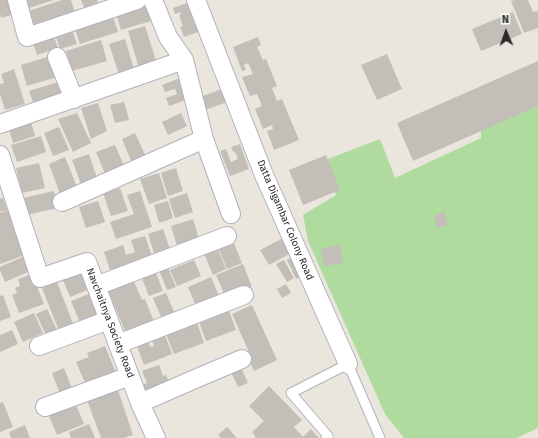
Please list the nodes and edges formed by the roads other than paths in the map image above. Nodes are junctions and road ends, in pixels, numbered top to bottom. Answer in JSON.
{"nodes":[{"id":1,"x":17,"y":0,"type":"edge"},
{"id":2,"x":137,"y":0,"type":"edge"},
{"id":3,"x":154,"y":0,"type":"edge"},
{"id":4,"x":196,"y":0,"type":"edge"},
{"id":5,"x":57,"y":57,"type":"dead end"},
{"id":6,"x":184,"y":60,"type":"junction"},
{"id":7,"x":74,"y":99,"type":"junction"},
{"id":8,"x":0,"y":124,"type":"edge"},
{"id":9,"x":204,"y":139,"type":"junction"},
{"id":10,"x":0,"y":155,"type":"edge"},
{"id":11,"x":62,"y":202,"type":"dead end"},
{"id":12,"x":231,"y":214,"type":"dead end"},
{"id":13,"x":227,"y":236,"type":"dead end"},
{"id":14,"x":96,"y":286,"type":"junction"},
{"id":15,"x":244,"y":295,"type":"dead end"},
{"id":16,"x":109,"y":320,"type":"junction"},
{"id":17,"x":118,"y":344,"type":"junction"},
{"id":18,"x":39,"y":346,"type":"dead end"},
{"id":19,"x":242,"y":360,"type":"dead end"},
{"id":20,"x":348,"y":364,"type":"junction"},
{"id":21,"x":130,"y":376,"type":"junction"},
{"id":22,"x":140,"y":403,"type":"junction"},
{"id":23,"x":45,"y":407,"type":"dead end"},
{"id":24,"x":156,"y":438,"type":"edge"},
{"id":25,"x":326,"y":438,"type":"edge"},
{"id":26,"x":380,"y":438,"type":"edge"}],
"edges":[{"from":1,"to":2,"type":"street"},
{"from":3,"to":6,"type":"street"},
{"from":4,"to":20,"type":"street","name":"Datta Digambar Colony Road"},
{"from":5,"to":7,"type":"street"},
{"from":6,"to":7,"type":"street"},
{"from":6,"to":9,"type":"street"},
{"from":7,"to":8,"type":"street"},
{"from":9,"to":11,"type":"street"},
{"from":9,"to":12,"type":"street"},
{"from":10,"to":14,"type":"street","name":"Navchaitnya Society Road"},
{"from":13,"to":14,"type":"street"},
{"from":14,"to":16,"type":"street","name":"Navchaitnya Society Road"},
{"from":15,"to":17,"type":"street"},
{"from":16,"to":17,"type":"street","name":"Navchaitnya Society Road"},
{"from":16,"to":18,"type":"street"},
{"from":17,"to":21,"type":"street","name":"Navchaitnya Society Road"},
{"from":19,"to":22,"type":"street"},
{"from":20,"to":25,"type":"lane"},
{"from":20,"to":26,"type":"lane","name":"Datta Digambar Colony Road"},
{"from":21,"to":22,"type":"street","name":"Navchaitnya Society Road"},
{"from":21,"to":23,"type":"street"},
{"from":22,"to":24,"type":"street","name":"Navchaitnya Society Road"}]}
